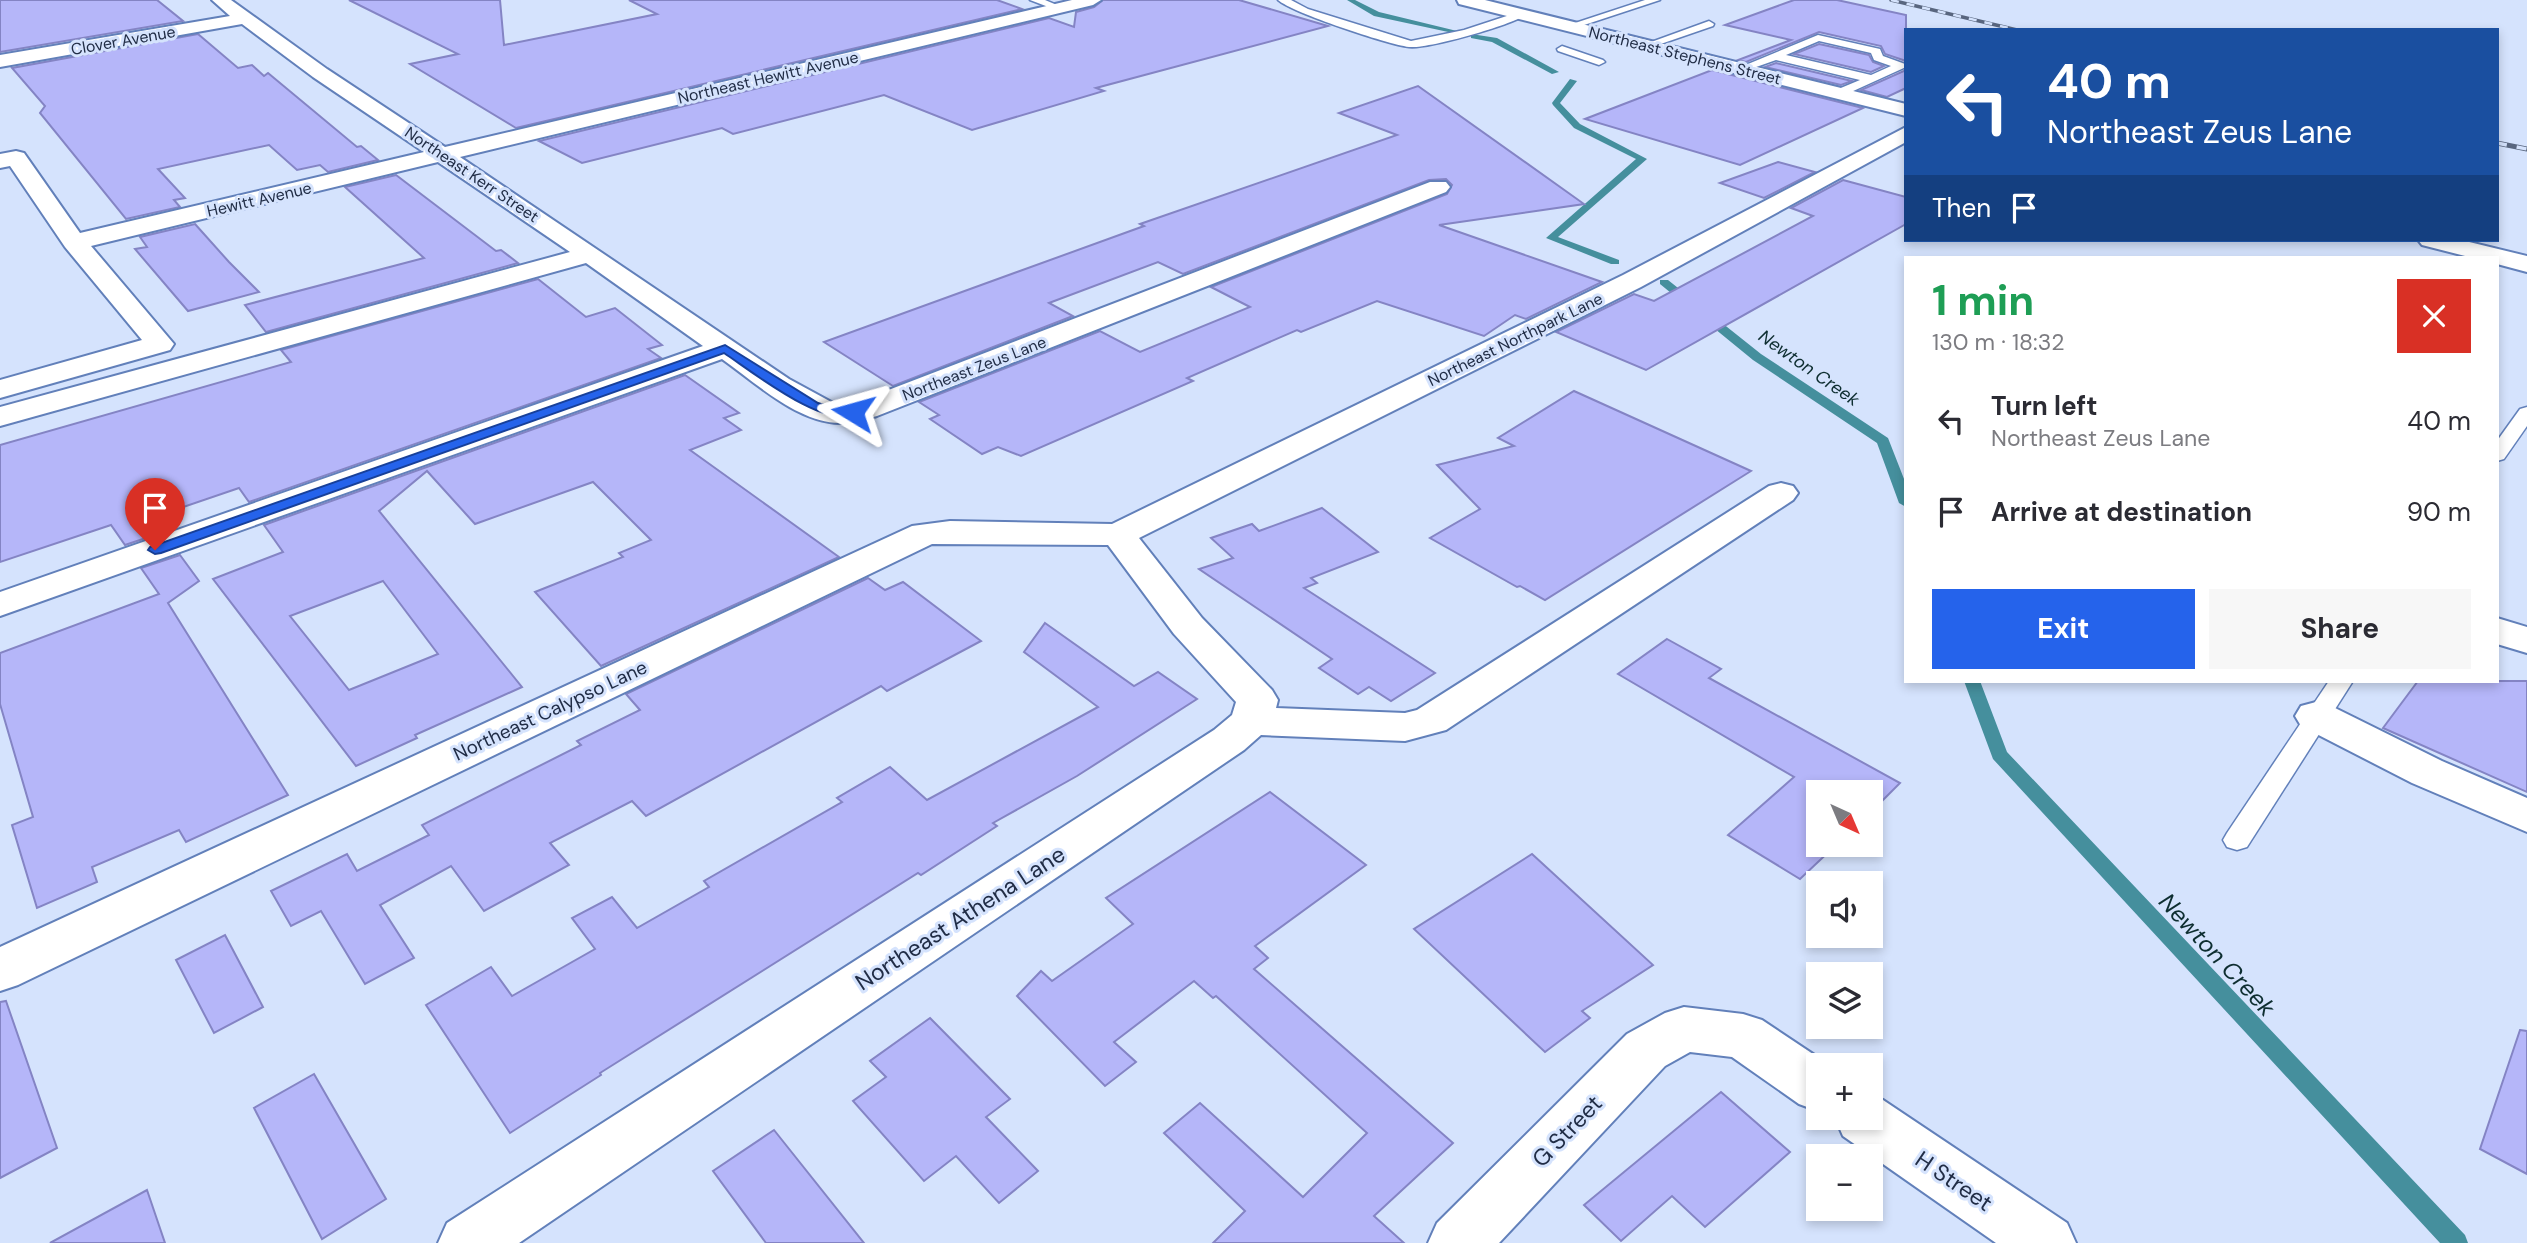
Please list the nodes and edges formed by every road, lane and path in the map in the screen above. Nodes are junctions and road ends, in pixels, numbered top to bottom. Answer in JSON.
{"nodes":[{"id":1,"x":221,"y":0,"type":"edge"},
{"id":2,"x":1035,"y":0,"type":"edge"},
{"id":3,"x":1093,"y":0,"type":"edge"},
{"id":4,"x":1283,"y":0,"type":"edge"},
{"id":5,"x":1465,"y":0,"type":"edge"},
{"id":6,"x":1655,"y":0,"type":"edge"},
{"id":7,"x":1059,"y":8,"type":"junction"},
{"id":8,"x":1522,"y":14,"type":"junction"},
{"id":9,"x":246,"y":18,"type":"junction"},
{"id":10,"x":1709,"y":24,"type":"dead end"},
{"id":11,"x":1571,"y":26,"type":"junction"},
{"id":12,"x":1648,"y":45,"type":"junction"},
{"id":13,"x":1794,"y":48,"type":"junction"},
{"id":14,"x":1562,"y":49,"type":"dead end"},
{"id":15,"x":1814,"y":53,"type":"dead end"},
{"id":16,"x":1775,"y":56,"type":"junction"},
{"id":17,"x":0,"y":61,"type":"edge"},
{"id":18,"x":1852,"y":61,"type":"dead end"},
{"id":19,"x":1599,"y":62,"type":"dead end"},
{"id":20,"x":1742,"y":69,"type":"junction"},
{"id":21,"x":1891,"y":71,"type":"junction"},
{"id":22,"x":1872,"y":79,"type":"junction"},
{"id":23,"x":1839,"y":93,"type":"junction"},
{"id":24,"x":1904,"y":109,"type":"edge"},
{"id":25,"x":1904,"y":134,"type":"edge"},
{"id":26,"x":444,"y":155,"type":"junction"},
{"id":27,"x":0,"y":161,"type":"edge"},
{"id":28,"x":1438,"y":187,"type":"dead end"},
{"id":29,"x":74,"y":242,"type":"junction"},
{"id":30,"x":2439,"y":242,"type":"edge"},
{"id":31,"x":590,"y":254,"type":"junction"},
{"id":32,"x":2495,"y":256,"type":"edge"},
{"id":33,"x":2499,"y":257,"type":"edge"},
{"id":34,"x":2527,"y":264,"type":"edge"},
{"id":35,"x":160,"y":344,"type":"junction"},
{"id":36,"x":725,"y":348,"type":"junction"},
{"id":37,"x":182,"y":367,"type":"junction"},
{"id":38,"x":0,"y":389,"type":"edge"},
{"id":39,"x":2527,"y":413,"type":"edge"},
{"id":40,"x":0,"y":417,"type":"edge"},
{"id":41,"x":2499,"y":452,"type":"edge"},
{"id":42,"x":1781,"y":493,"type":"dead end"},
{"id":43,"x":1118,"y":535,"type":"junction"},
{"id":44,"x":0,"y":605,"type":"edge"},
{"id":45,"x":2499,"y":631,"type":"edge"},
{"id":46,"x":2527,"y":641,"type":"edge"},
{"id":47,"x":2339,"y":683,"type":"edge"},
{"id":48,"x":2316,"y":716,"type":"junction"},
{"id":49,"x":1251,"y":721,"type":"junction"},
{"id":50,"x":2527,"y":816,"type":"edge"},
{"id":51,"x":2237,"y":840,"type":"dead end"},
{"id":52,"x":0,"y":970,"type":"edge"},
{"id":53,"x":1806,"y":1079,"type":"edge"},
{"id":54,"x":1881,"y":1130,"type":"edge"},
{"id":55,"x":468,"y":1243,"type":"edge"},
{"id":56,"x":1458,"y":1243,"type":"edge"},
{"id":57,"x":2046,"y":1243,"type":"edge"}],
"edges":[{"from":1,"to":9,"type":"street","name":"Northeast Kerr Street"},
{"from":2,"to":7,"type":"lane"},
{"from":3,"to":7,"type":"street","name":"Northeast Hewitt Avenue"},
{"from":4,"to":8,"type":"lane"},
{"from":5,"to":8,"type":"street","name":"Northeast Stephens Street"},
{"from":6,"to":11,"type":"lane"},
{"from":7,"to":26,"type":"street","name":"Northeast Hewitt Avenue"},
{"from":8,"to":11,"type":"street","name":"Northeast Stephens Street"},
{"from":9,"to":17,"type":"street","name":"Clover Avenue"},
{"from":9,"to":26,"type":"street","name":"Northeast Kerr Street"},
{"from":10,"to":12,"type":"lane"},
{"from":11,"to":12,"type":"street","name":"Northeast Stephens Street"},
{"from":12,"to":20,"type":"street","name":"Northeast Stephens Street"},
{"from":13,"to":15,"type":"lane"},
{"from":13,"to":16,"type":"lane"},
{"from":13,"to":21,"type":"lane"},
{"from":14,"to":19,"type":"lane"},
{"from":16,"to":20,"type":"lane"},
{"from":16,"to":22,"type":"lane"},
{"from":18,"to":21,"type":"lane"},
{"from":20,"to":23,"type":"street","name":"Northeast Stephens Street"},
{"from":21,"to":22,"type":"lane"},
{"from":22,"to":23,"type":"lane"},
{"from":23,"to":24,"type":"street","name":"Northeast Stephens Street"},
{"from":25,"to":43,"type":"street","name":"Northeast Northpark Lane"},
{"from":26,"to":29,"type":"street","name":"Hewitt Avenue"},
{"from":26,"to":31,"type":"street","name":"Northeast Kerr Street"},
{"from":27,"to":29,"type":"street"},
{"from":28,"to":36,"type":"street","name":"Northeast Zeus Lane"},
{"from":29,"to":35,"type":"street"},
{"from":30,"to":32,"type":"street"},
{"from":31,"to":36,"type":"street","name":"Northeast Kerr Street"},
{"from":31,"to":37,"type":"street"},
{"from":33,"to":34,"type":"street"},
{"from":35,"to":37,"type":"street"},
{"from":35,"to":38,"type":"street"},
{"from":36,"to":44,"type":"street"},
{"from":37,"to":40,"type":"street"},
{"from":39,"to":41,"type":"lane"},
{"from":42,"to":49,"type":"street"},
{"from":43,"to":49,"type":"street"},
{"from":43,"to":52,"type":"street","name":"Northeast Calypso Lane"},
{"from":45,"to":46,"type":"street"},
{"from":47,"to":48,"type":"lane"},
{"from":48,"to":50,"type":"street"},
{"from":48,"to":51,"type":"lane"},
{"from":49,"to":55,"type":"street","name":"Northeast Athena Lane"},
{"from":53,"to":56,"type":"street","name":"G Street"},
{"from":54,"to":57,"type":"street","name":"H Street"}]}
